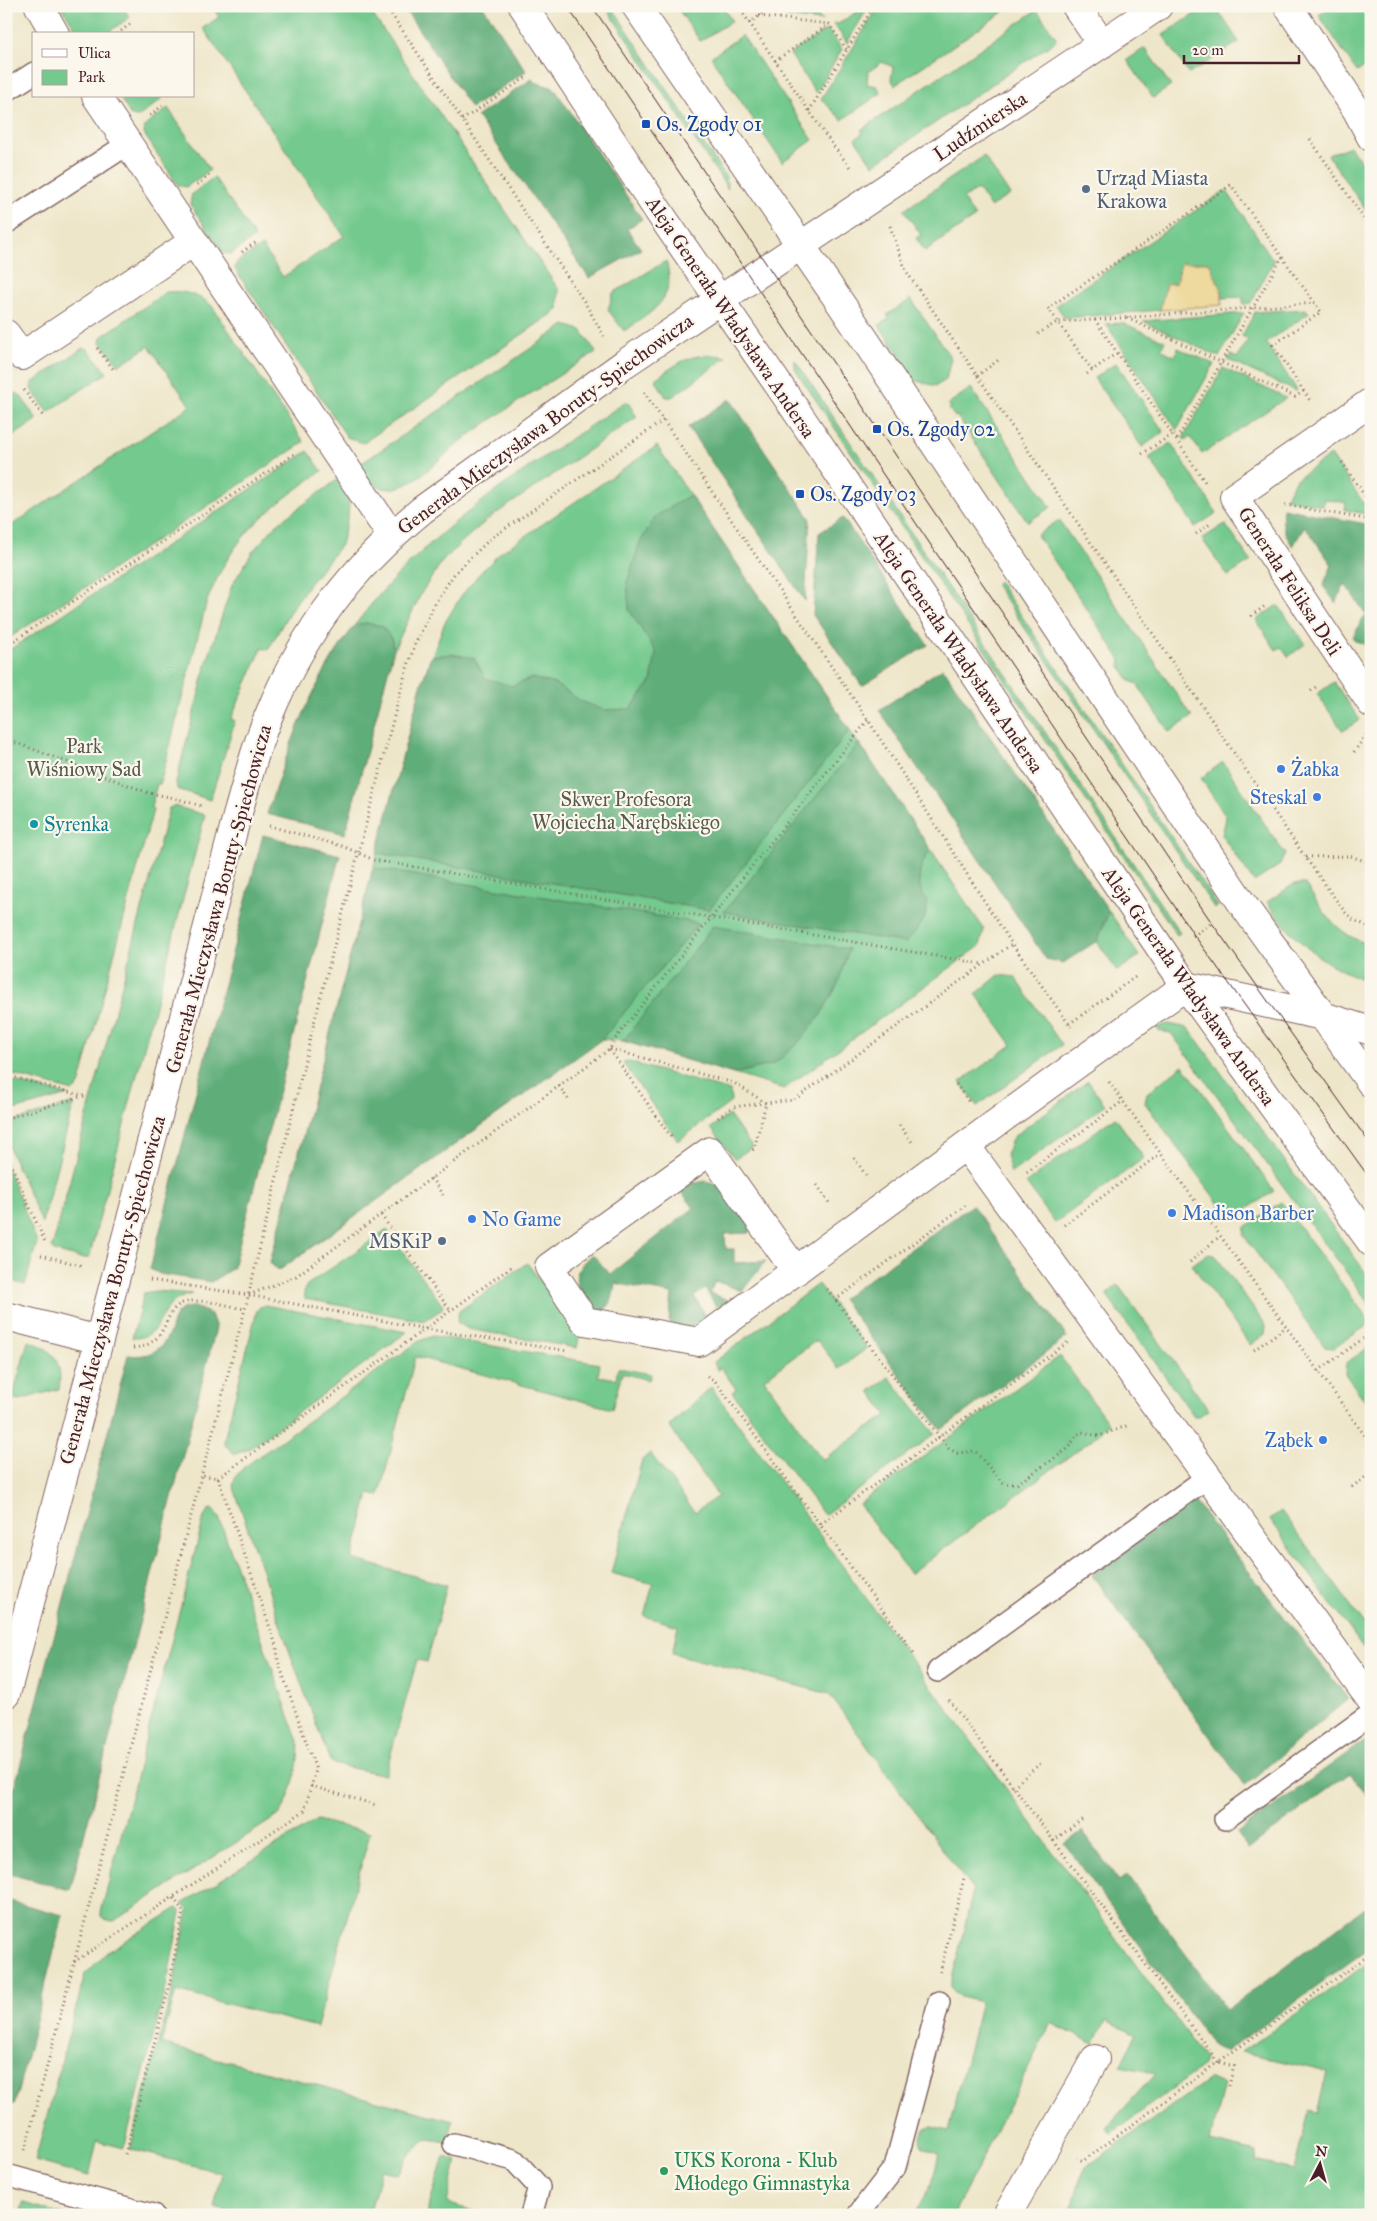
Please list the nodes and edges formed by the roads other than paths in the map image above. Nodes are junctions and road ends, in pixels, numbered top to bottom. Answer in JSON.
{"nodes":[{"id":1,"x":38,"y":6,"type":"edge"},
{"id":2,"x":523,"y":6,"type":"edge"},
{"id":3,"x":636,"y":6,"type":"edge"},
{"id":4,"x":1076,"y":6,"type":"edge"},
{"id":5,"x":1158,"y":6,"type":"edge"},
{"id":6,"x":1288,"y":6,"type":"edge"},
{"id":7,"x":54,"y":32,"type":"edge"},
{"id":8,"x":1102,"y":44,"type":"junction"},
{"id":9,"x":32,"y":74,"type":"edge"},
{"id":10,"x":6,"y":91,"type":"edge"},
{"id":11,"x":97,"y":98,"type":"edge"},
{"id":12,"x":1371,"y":137,"type":"edge"},
{"id":13,"x":128,"y":144,"type":"junction"},
{"id":14,"x":6,"y":223,"type":"edge"},
{"id":15,"x":193,"y":242,"type":"junction"},
{"id":16,"x":802,"y":246,"type":"junction"},
{"id":17,"x":720,"y":300,"type":"junction"},
{"id":18,"x":6,"y":334,"type":"edge"},
{"id":19,"x":1371,"y":402,"type":"edge"},
{"id":20,"x":391,"y":536,"type":"junction"},
{"id":21,"x":1371,"y":703,"type":"edge"},
{"id":22,"x":1186,"y":986,"type":"junction"},
{"id":23,"x":1323,"y":1016,"type":"junction"},
{"id":24,"x":1371,"y":1031,"type":"edge"},
{"id":25,"x":1371,"y":1082,"type":"edge"},
{"id":26,"x":966,"y":1146,"type":"junction"},
{"id":27,"x":1371,"y":1242,"type":"edge"},
{"id":28,"x":802,"y":1267,"type":"junction"},
{"id":29,"x":6,"y":1316,"type":"edge"},
{"id":30,"x":99,"y":1340,"type":"junction"},
{"id":31,"x":1208,"y":1477,"type":"junction"},
{"id":32,"x":938,"y":1671,"type":"dead end"},
{"id":33,"x":6,"y":1694,"type":"edge"},
{"id":34,"x":1371,"y":1700,"type":"edge"},
{"id":35,"x":1371,"y":1714,"type":"edge"},
{"id":36,"x":1225,"y":1819,"type":"dead end"},
{"id":37,"x":939,"y":2002,"type":"road end"},
{"id":38,"x":1095,"y":2059,"type":"dead end"},
{"id":39,"x":454,"y":2144,"type":"dead end"},
{"id":40,"x":6,"y":2175,"type":"edge"},
{"id":41,"x":153,"y":2215,"type":"edge"},
{"id":42,"x":531,"y":2215,"type":"edge"},
{"id":43,"x":858,"y":2215,"type":"edge"},
{"id":44,"x":1007,"y":2215,"type":"edge"}],
"edges":[{"from":1,"to":7,"type":"street"},
{"from":2,"to":17,"type":"street","name":"Aleja Generała Władysława Andersa"},
{"from":3,"to":16,"type":"street"},
{"from":4,"to":8,"type":"street"},
{"from":5,"to":8,"type":"street","name":"Ludźmierska"},
{"from":6,"to":12,"type":"street"},
{"from":8,"to":16,"type":"street","name":"Ludźmierska"},
{"from":9,"to":10,"type":"lane"},
{"from":11,"to":13,"type":"street"},
{"from":13,"to":14,"type":"lane"},
{"from":13,"to":15,"type":"street"},
{"from":15,"to":18,"type":"street"},
{"from":15,"to":20,"type":"street"},
{"from":16,"to":17,"type":"street","name":"Generała Mieczysława Boruty-Spiechowicza"},
{"from":16,"to":23,"type":"street"},
{"from":17,"to":20,"type":"street","name":"Generała Mieczysława Boruty-Spiechowicza"},
{"from":17,"to":22,"type":"street","name":"Aleja Generała Władysława Andersa"},
{"from":19,"to":21,"type":"street","name":"Generała Feliksa Deli"},
{"from":20,"to":30,"type":"street","name":"Generała Mieczysława Boruty-Spiechowicza"},
{"from":22,"to":23,"type":"street"},
{"from":22,"to":26,"type":"street"},
{"from":22,"to":27,"type":"street","name":"Aleja Generała Władysława Andersa"},
{"from":23,"to":24,"type":"street"},
{"from":23,"to":25,"type":"street"},
{"from":26,"to":28,"type":"street"},
{"from":26,"to":31,"type":"street"},
{"from":28,"to":28,"type":"street"},
{"from":29,"to":30,"type":"street"},
{"from":30,"to":33,"type":"street","name":"Generała Mieczysława Boruty-Spiechowicza"},
{"from":31,"to":32,"type":"lane"},
{"from":31,"to":34,"type":"street"},
{"from":35,"to":36,"type":"lane"},
{"from":37,"to":43,"type":"lane"},
{"from":38,"to":44,"type":"street"},
{"from":39,"to":42,"type":"lane"},
{"from":40,"to":41,"type":"lane"}]}
